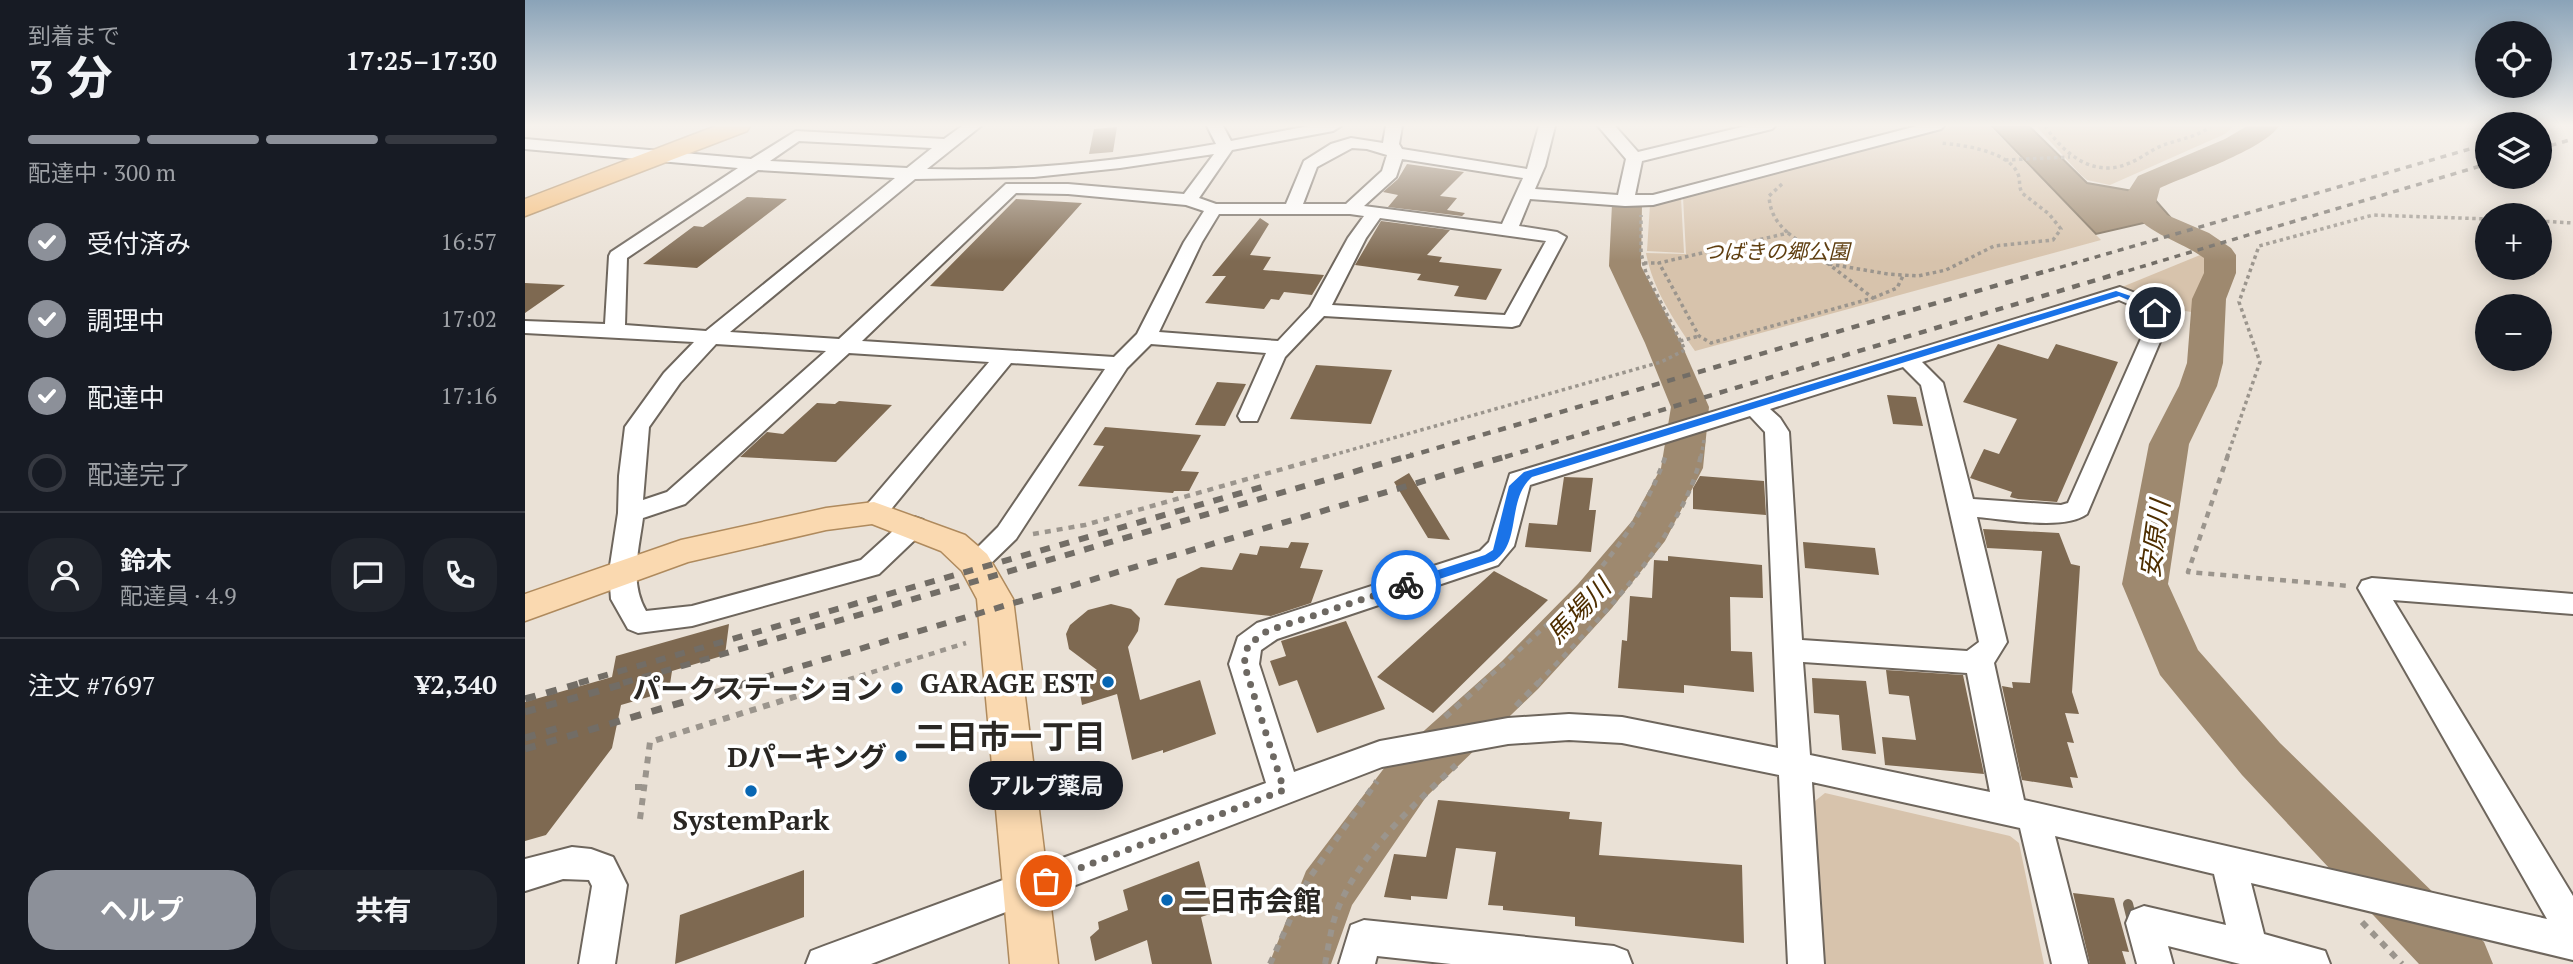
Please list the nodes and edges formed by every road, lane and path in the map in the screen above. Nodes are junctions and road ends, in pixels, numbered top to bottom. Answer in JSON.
{"nodes":[{"id":1,"x":581,"y":171,"type":"edge"},
{"id":2,"x":617,"y":171,"type":"edge"},
{"id":3,"x":742,"y":171,"type":"edge"},
{"id":4,"x":869,"y":171,"type":"edge"},
{"id":5,"x":916,"y":171,"type":"edge"},
{"id":6,"x":1039,"y":171,"type":"edge"},
{"id":7,"x":1210,"y":171,"type":"edge"},
{"id":8,"x":1308,"y":171,"type":"edge"},
{"id":9,"x":1391,"y":171,"type":"edge"},
{"id":10,"x":1474,"y":171,"type":"edge"},
{"id":11,"x":1534,"y":171,"type":"edge"},
{"id":12,"x":1634,"y":171,"type":"edge"},
{"id":13,"x":1777,"y":171,"type":"edge"},
{"id":14,"x":2016,"y":171,"type":"edge"},
{"id":15,"x":913,"y":174,"type":"junction"},
{"id":16,"x":1784,"y":182,"type":"dead end"},
{"id":17,"x":1530,"y":184,"type":"junction"},
{"id":18,"x":525,"y":195,"type":"edge"},
{"id":19,"x":1189,"y":200,"type":"junction"},
{"id":20,"x":1634,"y":201,"type":"junction"},
{"id":21,"x":525,"y":208,"type":"edge"},
{"id":22,"x":1293,"y":208,"type":"junction"},
{"id":23,"x":1214,"y":209,"type":"junction"},
{"id":24,"x":1350,"y":209,"type":"junction"},
{"id":25,"x":1375,"y":214,"type":"junction"},
{"id":26,"x":2475,"y":219,"type":"edge"},
{"id":27,"x":2552,"y":222,"type":"edge"},
{"id":28,"x":2573,"y":223,"type":"edge"},
{"id":29,"x":1509,"y":230,"type":"junction"},
{"id":30,"x":1788,"y":233,"type":"junction"},
{"id":31,"x":1644,"y":263,"type":"junction"},
{"id":32,"x":1659,"y":263,"type":"junction"},
{"id":33,"x":1829,"y":264,"type":"junction"},
{"id":34,"x":1904,"y":274,"type":"junction"},
{"id":35,"x":1873,"y":298,"type":"junction"},
{"id":36,"x":1319,"y":310,"type":"junction"},
{"id":37,"x":525,"y":327,"type":"edge"},
{"id":38,"x":615,"y":331,"type":"junction"},
{"id":39,"x":1699,"y":336,"type":"junction"},
{"id":40,"x":1146,"y":337,"type":"junction"},
{"id":41,"x":710,"y":338,"type":"junction"},
{"id":42,"x":1680,"y":341,"type":"junction"},
{"id":43,"x":843,"y":346,"type":"junction"},
{"id":44,"x":1283,"y":348,"type":"junction"},
{"id":45,"x":1005,"y":357,"type":"junction"},
{"id":46,"x":1908,"y":360,"type":"junction"},
{"id":47,"x":1119,"y":364,"type":"junction"},
{"id":48,"x":1753,"y":407,"type":"junction"},
{"id":49,"x":1249,"y":416,"type":"dead end"},
{"id":50,"x":1685,"y":427,"type":"junction"},
{"id":51,"x":1962,"y":507,"type":"junction"},
{"id":52,"x":631,"y":513,"type":"junction"},
{"id":53,"x":874,"y":513,"type":"junction"},
{"id":54,"x":914,"y":526,"type":"junction"},
{"id":55,"x":988,"y":551,"type":"junction"},
{"id":56,"x":622,"y":572,"type":"junction"},
{"id":57,"x":2372,"y":589,"type":"junction"},
{"id":58,"x":2573,"y":604,"type":"edge"},
{"id":59,"x":525,"y":608,"type":"edge"},
{"id":60,"x":966,"y":643,"type":"dead end"},
{"id":61,"x":1788,"y":650,"type":"junction"},
{"id":62,"x":1979,"y":659,"type":"junction"},
{"id":63,"x":1512,"y":711,"type":"dead end"},
{"id":64,"x":1440,"y":722,"type":"dead end"},
{"id":65,"x":1461,"y":761,"type":"dead end"},
{"id":66,"x":1796,"y":766,"type":"junction"},
{"id":67,"x":1381,"y":775,"type":"dead end"},
{"id":68,"x":635,"y":787,"type":"dead end"},
{"id":69,"x":644,"y":787,"type":"junction"},
{"id":70,"x":1284,"y":790,"type":"junction"},
{"id":71,"x":2022,"y":814,"type":"junction"},
{"id":72,"x":640,"y":819,"type":"dead end"},
{"id":73,"x":2229,"y":863,"type":"junction"},
{"id":74,"x":525,"y":875,"type":"edge"},
{"id":75,"x":1026,"y":889,"type":"junction"},
{"id":76,"x":2349,"y":901,"type":"junction"},
{"id":77,"x":2573,"y":929,"type":"edge"},
{"id":78,"x":2573,"y":942,"type":"edge"},
{"id":79,"x":2249,"y":948,"type":"junction"},
{"id":80,"x":1594,"y":963,"type":"edge"},
{"id":81,"x":597,"y":964,"type":"edge"},
{"id":82,"x":824,"y":964,"type":"edge"},
{"id":83,"x":1034,"y":964,"type":"edge"},
{"id":84,"x":1270,"y":964,"type":"edge"},
{"id":85,"x":1325,"y":964,"type":"edge"},
{"id":86,"x":1357,"y":964,"type":"edge"},
{"id":87,"x":1806,"y":964,"type":"edge"},
{"id":88,"x":2070,"y":964,"type":"edge"},
{"id":89,"x":2155,"y":964,"type":"edge"},
{"id":90,"x":2312,"y":964,"type":"edge"},
{"id":91,"x":2402,"y":964,"type":"edge"}],
"edges":[{"from":1,"to":18,"type":"highway"},
{"from":2,"to":21,"type":"highway"},
{"from":3,"to":38,"type":"street"},
{"from":4,"to":15,"type":"street"},
{"from":5,"to":15,"type":"street"},
{"from":6,"to":15,"type":"street"},
{"from":7,"to":19,"type":"street"},
{"from":8,"to":22,"type":"street"},
{"from":9,"to":24,"type":"street"},
{"from":10,"to":17,"type":"street"},
{"from":11,"to":17,"type":"street"},
{"from":12,"to":20,"type":"street"},
{"from":13,"to":20,"type":"street"},
{"from":14,"to":34,"type":"path"},
{"from":15,"to":41,"type":"street"},
{"from":16,"to":30,"type":"path"},
{"from":17,"to":20,"type":"street"},
{"from":17,"to":29,"type":"street"},
{"from":19,"to":23,"type":"street"},
{"from":19,"to":43,"type":"street"},
{"from":20,"to":31,"type":"path"},
{"from":22,"to":23,"type":"street"},
{"from":22,"to":24,"type":"street"},
{"from":23,"to":40,"type":"street"},
{"from":24,"to":25,"type":"street"},
{"from":25,"to":29,"type":"street"},
{"from":25,"to":36,"type":"street"},
{"from":26,"to":57,"type":"path"},
{"from":27,"to":28,"type":"path"},
{"from":29,"to":36,"type":"street"},
{"from":30,"to":32,"type":"path"},
{"from":30,"to":33,"type":"path"},
{"from":31,"to":32,"type":"path"},
{"from":31,"to":42,"type":"path"},
{"from":32,"to":39,"type":"path"},
{"from":33,"to":34,"type":"path"},
{"from":33,"to":35,"type":"path"},
{"from":34,"to":35,"type":"path"},
{"from":35,"to":39,"type":"path"},
{"from":36,"to":44,"type":"street"},
{"from":37,"to":38,"type":"street"},
{"from":38,"to":41,"type":"street"},
{"from":39,"to":42,"type":"path"},
{"from":40,"to":44,"type":"street"},
{"from":40,"to":47,"type":"street"},
{"from":41,"to":43,"type":"street"},
{"from":41,"to":52,"type":"street"},
{"from":42,"to":55,"type":"path"},
{"from":43,"to":45,"type":"street"},
{"from":43,"to":52,"type":"street"},
{"from":44,"to":49,"type":"street"},
{"from":45,"to":47,"type":"street"},
{"from":45,"to":53,"type":"street"},
{"from":46,"to":48,"type":"street"},
{"from":46,"to":51,"type":"street"},
{"from":46,"to":51,"type":"street"},
{"from":47,"to":55,"type":"street"},
{"from":48,"to":50,"type":"street"},
{"from":48,"to":61,"type":"street"},
{"from":50,"to":63,"type":"path"},
{"from":50,"to":64,"type":"path"},
{"from":50,"to":70,"type":"street"},
{"from":51,"to":62,"type":"street"},
{"from":52,"to":56,"type":"street"},
{"from":53,"to":54,"type":"main road"},
{"from":53,"to":56,"type":"main road"},
{"from":54,"to":55,"type":"main road"},
{"from":54,"to":56,"type":"street"},
{"from":55,"to":75,"type":"main road"},
{"from":56,"to":59,"type":"main road"},
{"from":57,"to":58,"type":"street"},
{"from":57,"to":77,"type":"street"},
{"from":60,"to":69,"type":"path"},
{"from":61,"to":62,"type":"street"},
{"from":61,"to":66,"type":"street"},
{"from":62,"to":71,"type":"street"},
{"from":65,"to":85,"type":"path"},
{"from":66,"to":70,"type":"street"},
{"from":66,"to":71,"type":"street"},
{"from":66,"to":87,"type":"street"},
{"from":67,"to":84,"type":"path"},
{"from":68,"to":69,"type":"path"},
{"from":69,"to":72,"type":"path"},
{"from":70,"to":75,"type":"street"},
{"from":71,"to":73,"type":"street"},
{"from":71,"to":88,"type":"street"},
{"from":73,"to":76,"type":"street"},
{"from":73,"to":79,"type":"street"},
{"from":74,"to":81,"type":"street"},
{"from":75,"to":82,"type":"street"},
{"from":75,"to":83,"type":"main road"},
{"from":76,"to":78,"type":"street"},
{"from":76,"to":91,"type":"path"},
{"from":79,"to":89,"type":"street"},
{"from":79,"to":90,"type":"street"},
{"from":80,"to":86,"type":"street"}]}
